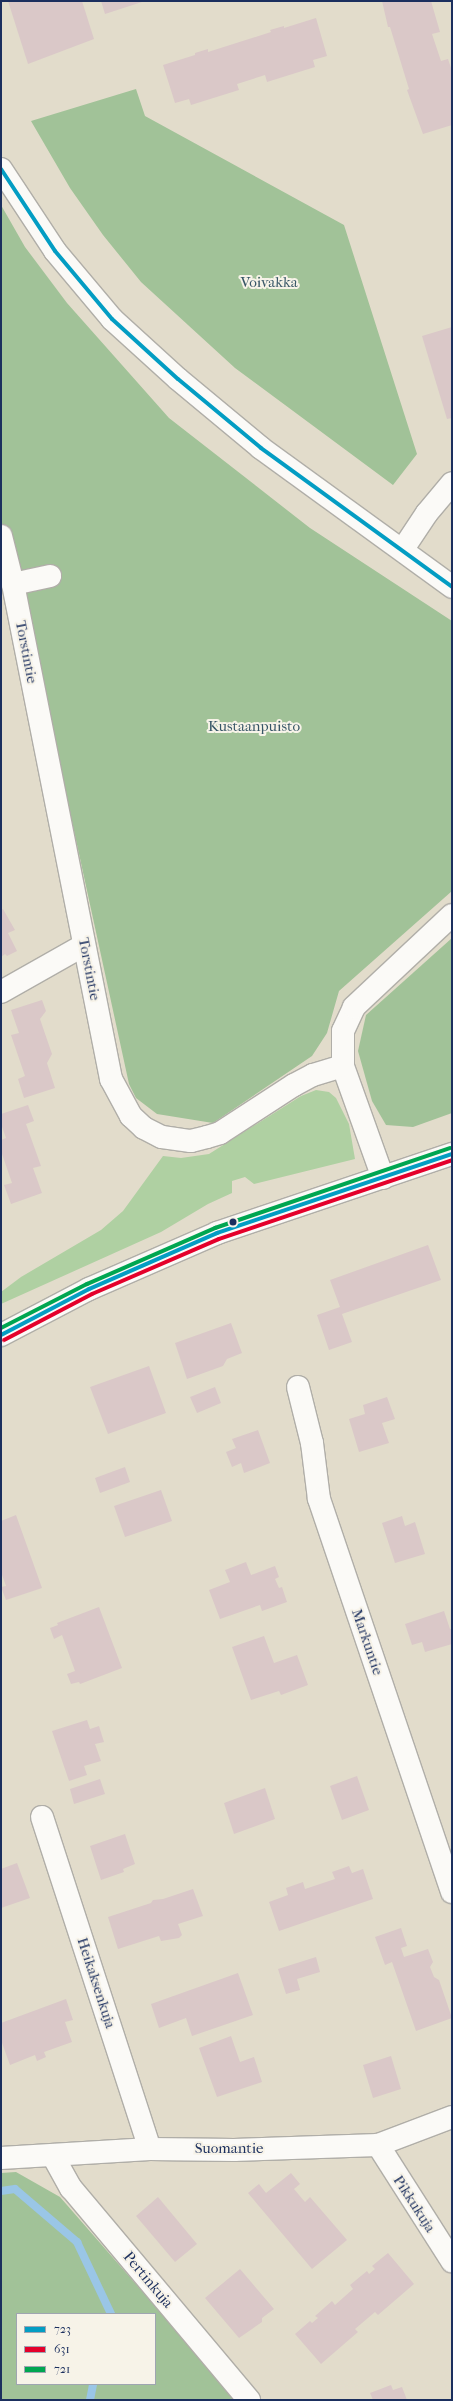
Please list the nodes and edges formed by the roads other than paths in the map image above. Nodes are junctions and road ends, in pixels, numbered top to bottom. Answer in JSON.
{"nodes":[{"id":1,"x":1,"y":169,"type":"edge"},
{"id":2,"x":452,"y":483,"type":"edge"},
{"id":3,"x":1,"y":536,"type":"edge"},
{"id":4,"x":403,"y":549,"type":"junction"},
{"id":5,"x":50,"y":576,"type":"dead end"},
{"id":6,"x":13,"y":584,"type":"junction"},
{"id":7,"x":452,"y":586,"type":"edge"},
{"id":8,"x":452,"y":915,"type":"edge"},
{"id":9,"x":84,"y":945,"type":"junction"},
{"id":10,"x":1,"y":992,"type":"edge"},
{"id":11,"x":344,"y":1066,"type":"junction"},
{"id":12,"x":452,"y":1154,"type":"edge"},
{"id":13,"x":382,"y":1178,"type":"junction"},
{"id":14,"x":1,"y":1335,"type":"edge"},
{"id":15,"x":298,"y":1387,"type":"dead end"},
{"id":16,"x":42,"y":1817,"type":"dead end"},
{"id":17,"x":452,"y":1892,"type":"edge"},
{"id":18,"x":452,"y":2117,"type":"edge"},
{"id":19,"x":378,"y":2145,"type":"junction"},
{"id":20,"x":150,"y":2149,"type":"junction"},
{"id":21,"x":53,"y":2156,"type":"junction"},
{"id":22,"x":1,"y":2158,"type":"edge"},
{"id":23,"x":452,"y":2261,"type":"edge"},
{"id":24,"x":249,"y":2400,"type":"edge"}],
"edges":[{"from":1,"to":4,"type":"street"},
{"from":2,"to":4,"type":"street"},
{"from":3,"to":6,"type":"street","name":"Torstintie"},
{"from":4,"to":7,"type":"street"},
{"from":5,"to":6,"type":"street"},
{"from":6,"to":9,"type":"street","name":"Torstintie"},
{"from":8,"to":11,"type":"street"},
{"from":9,"to":10,"type":"street"},
{"from":9,"to":11,"type":"street","name":"Torstintie"},
{"from":11,"to":13,"type":"street"},
{"from":12,"to":13,"type":"street"},
{"from":13,"to":14,"type":"street"},
{"from":15,"to":17,"type":"street","name":"Markuntie"},
{"from":16,"to":20,"type":"street","name":"Heikaksenkuja"},
{"from":18,"to":19,"type":"street","name":"Suomantie"},
{"from":19,"to":20,"type":"street","name":"Suomantie"},
{"from":19,"to":23,"type":"street","name":"Pikkukuja"},
{"from":20,"to":21,"type":"street","name":"Suomantie"},
{"from":21,"to":22,"type":"street","name":"Suomantie"},
{"from":21,"to":24,"type":"street","name":"Pertinkuja"}]}
